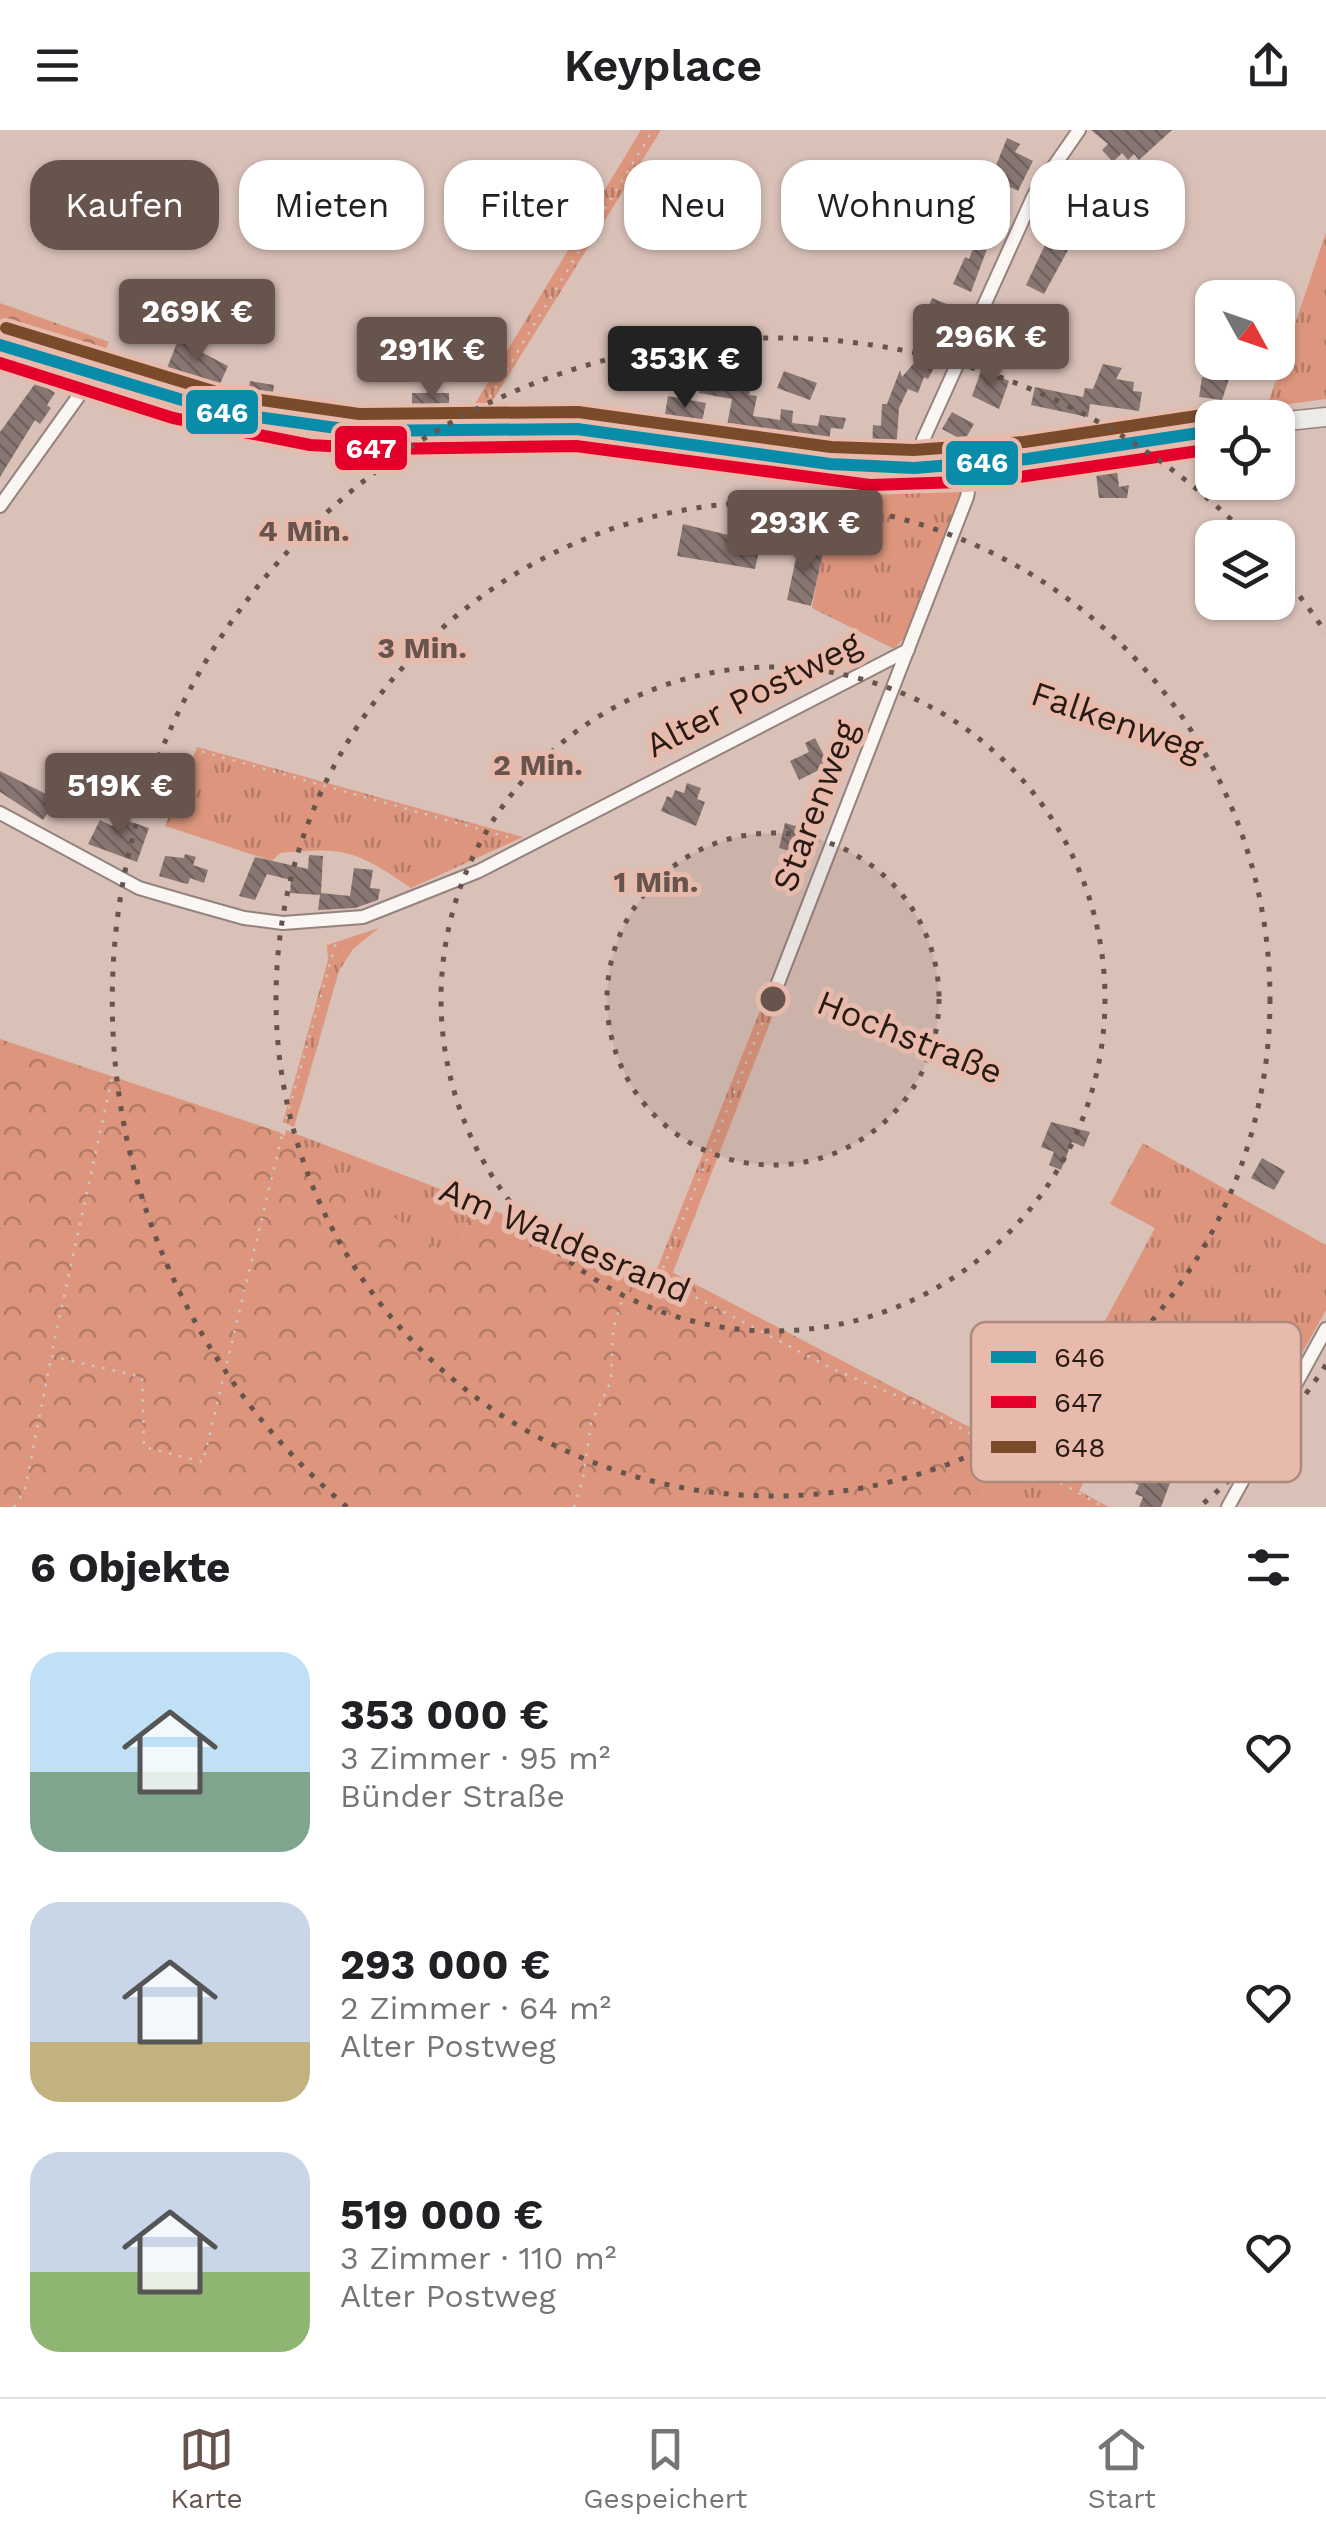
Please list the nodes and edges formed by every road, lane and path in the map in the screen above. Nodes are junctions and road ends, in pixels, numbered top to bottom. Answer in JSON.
{"nodes":[{"id":1,"x":653,"y":130,"type":"edge"},
{"id":2,"x":1079,"y":130,"type":"edge"},
{"id":3,"x":0,"y":345,"type":"edge"},
{"id":4,"x":94,"y":376,"type":"junction"},
{"id":5,"x":1326,"y":417,"type":"edge"},
{"id":6,"x":1295,"y":420,"type":"edge"},
{"id":7,"x":470,"y":429,"type":"junction"},
{"id":8,"x":1195,"y":433,"type":"edge"},
{"id":9,"x":978,"y":462,"type":"junction"},
{"id":10,"x":918,"y":468,"type":"junction"},
{"id":11,"x":0,"y":506,"type":"edge"},
{"id":12,"x":908,"y":650,"type":"junction"},
{"id":13,"x":0,"y":695,"type":"edge"},
{"id":14,"x":1326,"y":792,"type":"edge"},
{"id":15,"x":0,"y":813,"type":"edge"},
{"id":16,"x":532,"y":844,"type":"junction"},
{"id":17,"x":479,"y":871,"type":"junction"},
{"id":18,"x":341,"y":920,"type":"junction"},
{"id":19,"x":778,"y":983,"type":"junction"},
{"id":20,"x":0,"y":1031,"type":"edge"},
{"id":21,"x":114,"y":1069,"type":"junction"},
{"id":22,"x":284,"y":1127,"type":"junction"},
{"id":23,"x":1326,"y":1235,"type":"edge"},
{"id":24,"x":641,"y":1272,"type":"junction"},
{"id":25,"x":658,"y":1278,"type":"junction"},
{"id":26,"x":1326,"y":1329,"type":"edge"},
{"id":27,"x":51,"y":1356,"type":"junction"},
{"id":28,"x":1301,"y":1374,"type":"edge"},
{"id":29,"x":971,"y":1434,"type":"edge"},
{"id":30,"x":1059,"y":1482,"type":"edge"},
{"id":31,"x":1242,"y":1482,"type":"edge"},
{"id":32,"x":14,"y":1507,"type":"edge"},
{"id":33,"x":574,"y":1507,"type":"edge"},
{"id":34,"x":1104,"y":1507,"type":"edge"},
{"id":35,"x":1228,"y":1507,"type":"edge"}],
"edges":[{"from":1,"to":7,"type":"path"},
{"from":2,"to":10,"type":"street"},
{"from":3,"to":4,"type":"main road"},
{"from":4,"to":7,"type":"main road"},
{"from":4,"to":11,"type":"street"},
{"from":5,"to":6,"type":"main road"},
{"from":7,"to":10,"type":"main road"},
{"from":8,"to":9,"type":"main road"},
{"from":9,"to":10,"type":"main road"},
{"from":9,"to":12,"type":"street","name":"Alter Postweg"},
{"from":12,"to":14,"type":"path","name":"Falkenweg"},
{"from":12,"to":16,"type":"street","name":"Alter Postweg"},
{"from":12,"to":19,"type":"street","name":"Starenweg"},
{"from":13,"to":16,"type":"path"},
{"from":15,"to":18,"type":"street","name":"Alter Postweg"},
{"from":16,"to":17,"type":"street","name":"Alter Postweg"},
{"from":17,"to":18,"type":"street","name":"Alter Postweg"},
{"from":17,"to":19,"type":"path","name":"Hochstraße"},
{"from":18,"to":22,"type":"path"},
{"from":19,"to":23,"type":"path","name":"Hochstraße"},
{"from":19,"to":25,"type":"path"},
{"from":20,"to":21,"type":"path","name":"Am Waldesrand"},
{"from":21,"to":22,"type":"path","name":"Am Waldesrand"},
{"from":21,"to":27,"type":"path"},
{"from":22,"to":24,"type":"path","name":"Am Waldesrand"},
{"from":22,"to":27,"type":"path"},
{"from":24,"to":25,"type":"path","name":"Am Waldesrand"},
{"from":24,"to":33,"type":"path"},
{"from":25,"to":29,"type":"path","name":"Am Waldesrand"},
{"from":26,"to":28,"type":"street"},
{"from":27,"to":32,"type":"path"},
{"from":30,"to":34,"type":"path","name":"Am Waldesrand"},
{"from":31,"to":35,"type":"street"}]}
